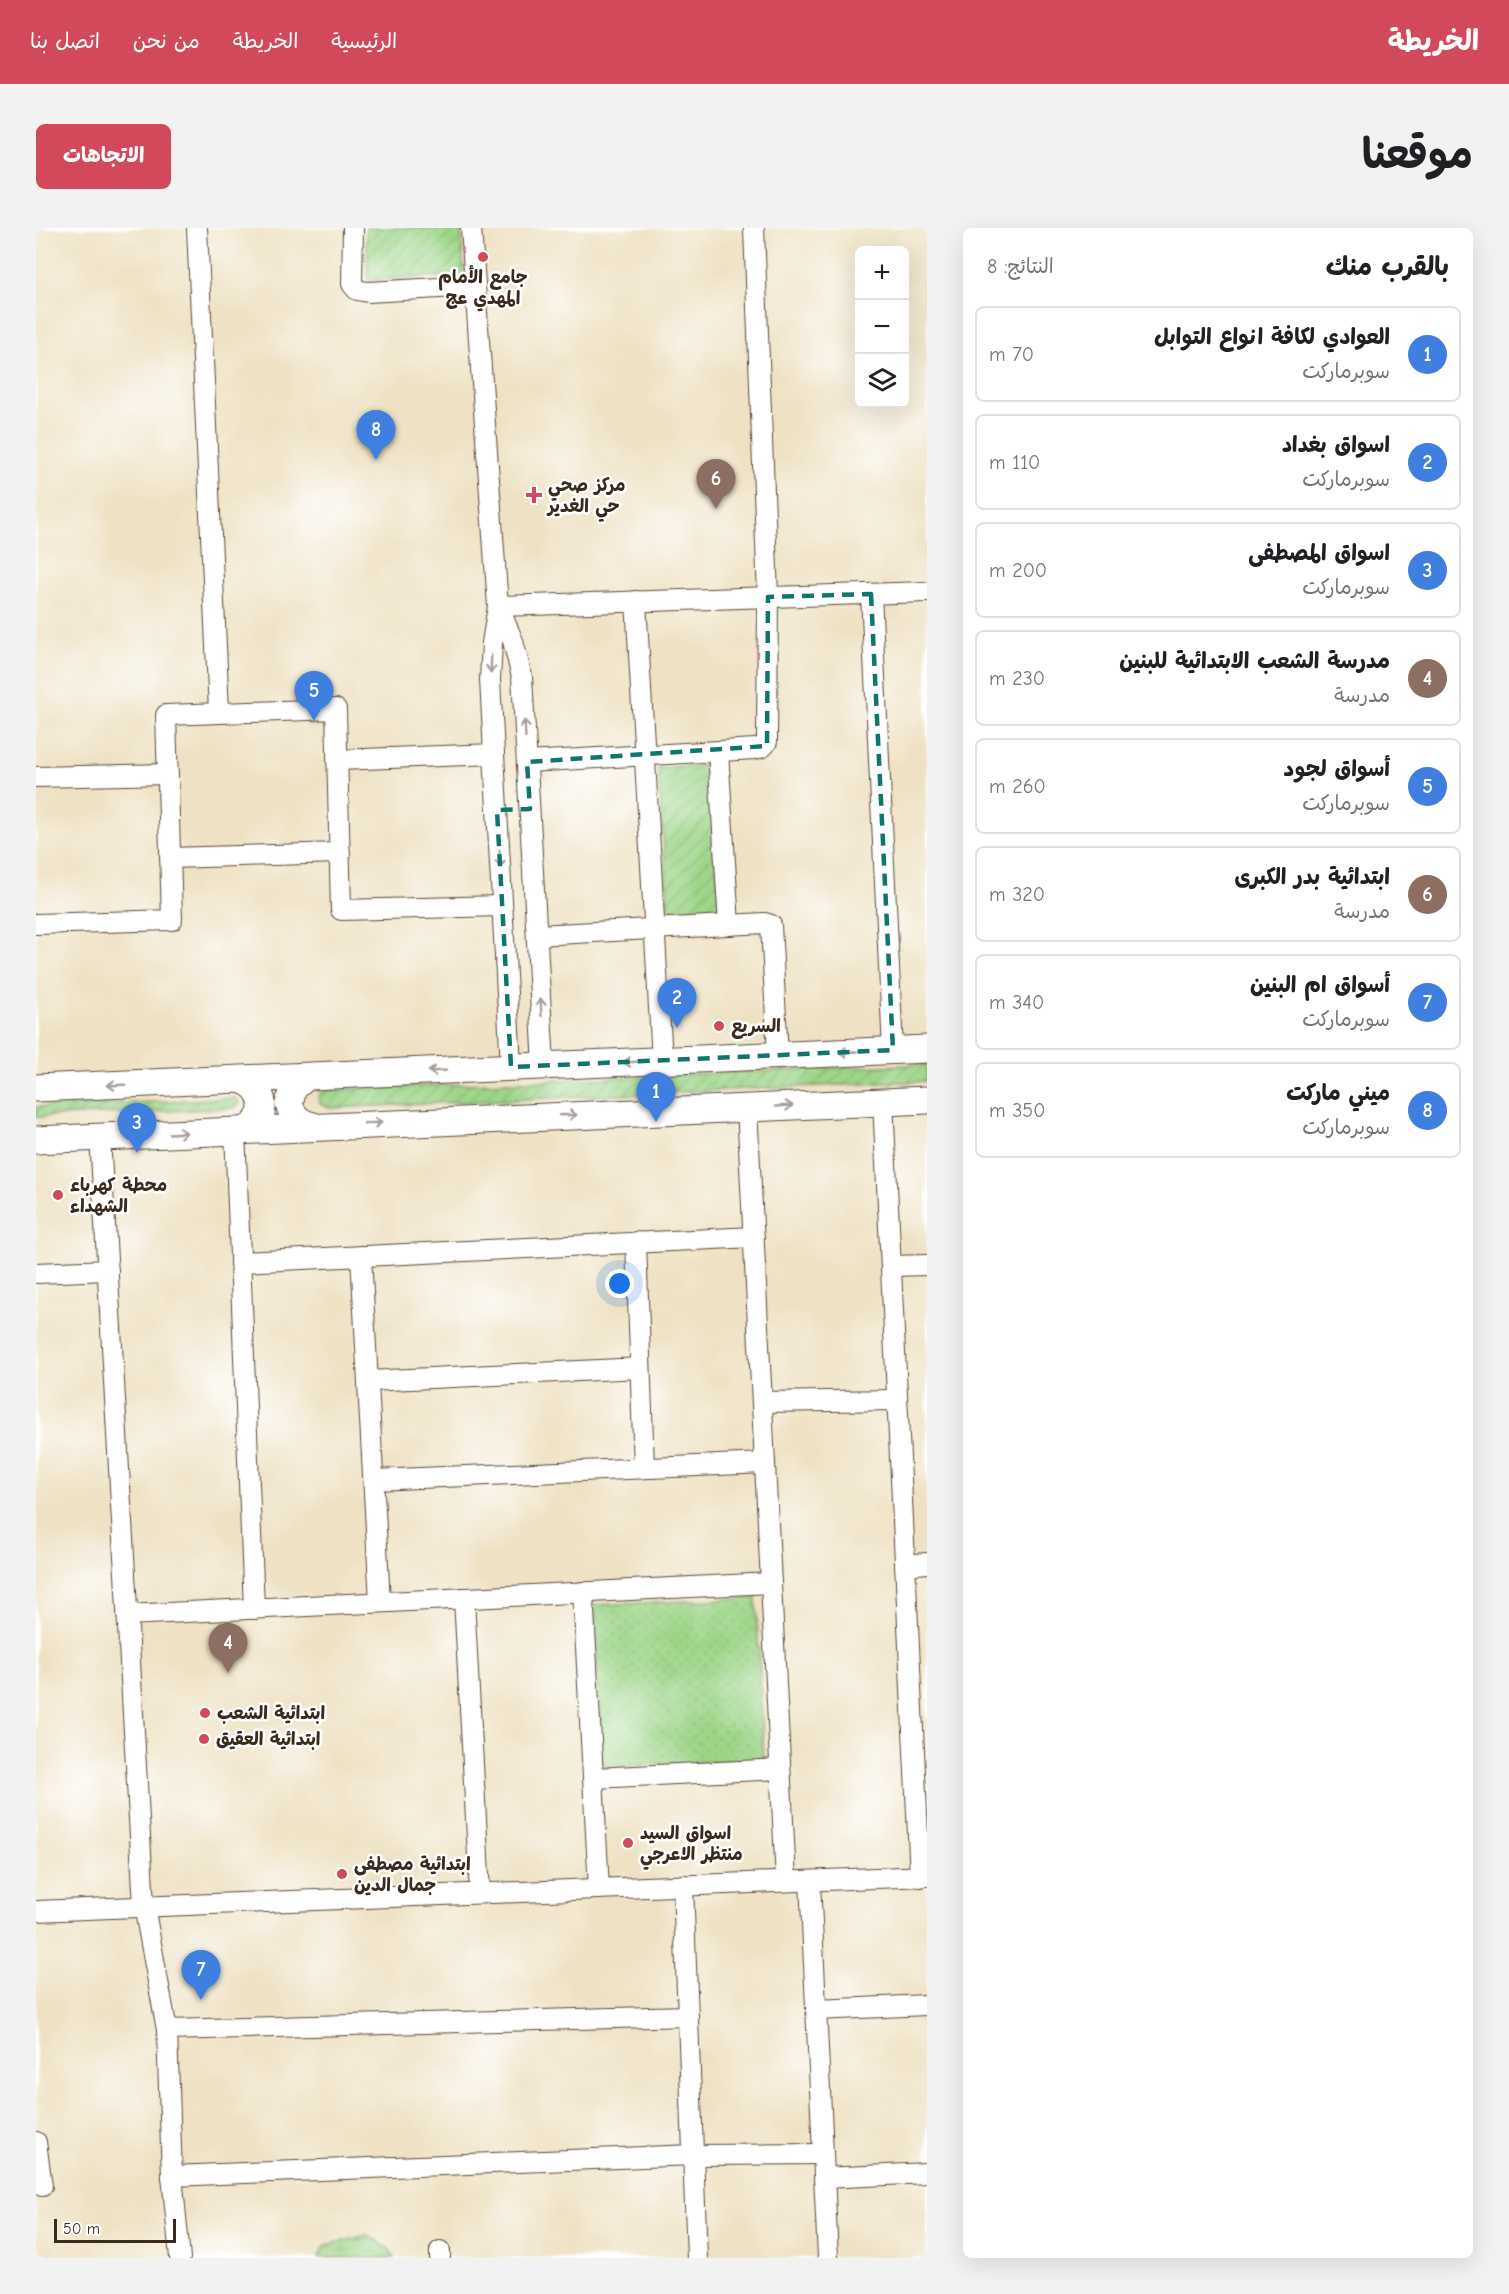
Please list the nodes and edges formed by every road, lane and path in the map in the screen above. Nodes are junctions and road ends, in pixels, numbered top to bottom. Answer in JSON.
{"nodes":[{"id":1,"x":197,"y":228,"type":"edge"},
{"id":2,"x":353,"y":228,"type":"edge"},
{"id":3,"x":471,"y":228,"type":"edge"},
{"id":4,"x":754,"y":228,"type":"edge"},
{"id":5,"x":475,"y":286,"type":"junction"},
{"id":6,"x":927,"y":592,"type":"edge"},
{"id":7,"x":871,"y":594,"type":"junction"},
{"id":8,"x":768,"y":597,"type":"junction"},
{"id":9,"x":636,"y":602,"type":"junction"},
{"id":10,"x":498,"y":606,"type":"junction"},
{"id":11,"x":219,"y":712,"type":"junction"},
{"id":12,"x":718,"y":751,"type":"junction"},
{"id":13,"x":494,"y":754,"type":"junction"},
{"id":14,"x":645,"y":754,"type":"junction"},
{"id":15,"x":338,"y":760,"type":"junction"},
{"id":16,"x":527,"y":762,"type":"junction"},
{"id":17,"x":168,"y":774,"type":"junction"},
{"id":18,"x":36,"y":777,"type":"edge"},
{"id":19,"x":530,"y":809,"type":"junction"},
{"id":20,"x":497,"y":810,"type":"junction"},
{"id":21,"x":340,"y":853,"type":"junction"},
{"id":22,"x":170,"y":858,"type":"junction"},
{"id":23,"x":502,"y":906,"type":"junction"},
{"id":24,"x":36,"y":924,"type":"edge"},
{"id":25,"x":729,"y":925,"type":"junction"},
{"id":26,"x":654,"y":930,"type":"junction"},
{"id":27,"x":537,"y":935,"type":"junction"},
{"id":28,"x":927,"y":1049,"type":"edge"},
{"id":29,"x":893,"y":1050,"type":"junction"},
{"id":30,"x":778,"y":1056,"type":"junction"},
{"id":31,"x":662,"y":1060,"type":"junction"},
{"id":32,"x":544,"y":1066,"type":"junction"},
{"id":33,"x":511,"y":1067,"type":"junction"},
{"id":34,"x":306,"y":1077,"type":"junction"},
{"id":35,"x":242,"y":1080,"type":"junction"},
{"id":36,"x":36,"y":1088,"type":"edge"},
{"id":37,"x":927,"y":1100,"type":"edge"},
{"id":38,"x":883,"y":1101,"type":"junction"},
{"id":39,"x":747,"y":1107,"type":"junction"},
{"id":40,"x":313,"y":1126,"type":"junction"},
{"id":41,"x":240,"y":1130,"type":"junction"},
{"id":42,"x":100,"y":1137,"type":"junction"},
{"id":43,"x":36,"y":1140,"type":"edge"},
{"id":44,"x":754,"y":1237,"type":"junction"},
{"id":45,"x":636,"y":1242,"type":"junction"},
{"id":46,"x":361,"y":1256,"type":"junction"},
{"id":47,"x":240,"y":1262,"type":"junction"},
{"id":48,"x":927,"y":1265,"type":"edge"},
{"id":49,"x":891,"y":1266,"type":"junction"},
{"id":50,"x":108,"y":1270,"type":"junction"},
{"id":51,"x":36,"y":1273,"type":"edge"},
{"id":52,"x":640,"y":1368,"type":"junction"},
{"id":53,"x":368,"y":1381,"type":"junction"},
{"id":54,"x":897,"y":1400,"type":"junction"},
{"id":55,"x":762,"y":1402,"type":"junction"},
{"id":56,"x":765,"y":1463,"type":"junction"},
{"id":57,"x":644,"y":1468,"type":"junction"},
{"id":58,"x":374,"y":1480,"type":"junction"},
{"id":59,"x":927,"y":1563,"type":"edge"},
{"id":60,"x":905,"y":1564,"type":"junction"},
{"id":61,"x":771,"y":1583,"type":"junction"},
{"id":62,"x":583,"y":1592,"type":"junction"},
{"id":63,"x":464,"y":1598,"type":"junction"},
{"id":64,"x":380,"y":1602,"type":"junction"},
{"id":65,"x":254,"y":1608,"type":"junction"},
{"id":66,"x":128,"y":1615,"type":"junction"},
{"id":67,"x":780,"y":1769,"type":"junction"},
{"id":68,"x":593,"y":1778,"type":"junction"},
{"id":69,"x":923,"y":1876,"type":"edge"},
{"id":70,"x":786,"y":1881,"type":"junction"},
{"id":71,"x":810,"y":1881,"type":"junction"},
{"id":72,"x":683,"y":1885,"type":"junction"},
{"id":73,"x":599,"y":1889,"type":"junction"},
{"id":74,"x":480,"y":1893,"type":"junction"},
{"id":75,"x":144,"y":1906,"type":"junction"},
{"id":76,"x":36,"y":1911,"type":"edge"},
{"id":77,"x":927,"y":2005,"type":"edge"},
{"id":78,"x":816,"y":2010,"type":"junction"},
{"id":79,"x":688,"y":2016,"type":"junction"},
{"id":80,"x":167,"y":2030,"type":"junction"},
{"id":81,"x":36,"y":2142,"type":"edge"},
{"id":82,"x":823,"y":2154,"type":"junction"},
{"id":83,"x":693,"y":2155,"type":"junction"},
{"id":84,"x":927,"y":2173,"type":"edge"},
{"id":85,"x":172,"y":2176,"type":"junction"},
{"id":86,"x":824,"y":2178,"type":"junction"},
{"id":87,"x":42,"y":2186,"type":"dead end"},
{"id":88,"x":180,"y":2258,"type":"edge"},
{"id":89,"x":697,"y":2258,"type":"edge"},
{"id":90,"x":828,"y":2258,"type":"edge"}],
"edges":[{"from":1,"to":11,"type":"street"},
{"from":2,"to":5,"type":"street"},
{"from":3,"to":5,"type":"street"},
{"from":4,"to":8,"type":"street"},
{"from":5,"to":10,"type":"street"},
{"from":6,"to":7,"type":"street"},
{"from":7,"to":8,"type":"street"},
{"from":7,"to":29,"type":"street"},
{"from":8,"to":9,"type":"street"},
{"from":8,"to":12,"type":"street"},
{"from":9,"to":10,"type":"street"},
{"from":9,"to":14,"type":"street"},
{"from":10,"to":13,"type":"street","one_way":true},
{"from":16,"to":10,"type":"street","one_way":true},
{"from":11,"to":15,"type":"street"},
{"from":11,"to":17,"type":"street"},
{"from":12,"to":14,"type":"street"},
{"from":12,"to":25,"type":"street"},
{"from":13,"to":15,"type":"street"},
{"from":13,"to":20,"type":"street"},
{"from":14,"to":16,"type":"street"},
{"from":14,"to":26,"type":"street"},
{"from":15,"to":21,"type":"street"},
{"from":16,"to":19,"type":"street"},
{"from":17,"to":18,"type":"street"},
{"from":17,"to":22,"type":"street"},
{"from":19,"to":20,"type":"street"},
{"from":19,"to":27,"type":"street"},
{"from":20,"to":23,"type":"street","one_way":true},
{"from":21,"to":22,"type":"street"},
{"from":21,"to":23,"type":"street"},
{"from":22,"to":24,"type":"street"},
{"from":23,"to":33,"type":"street"},
{"from":25,"to":26,"type":"street"},
{"from":25,"to":30,"type":"street"},
{"from":26,"to":27,"type":"street"},
{"from":26,"to":31,"type":"street"},
{"from":32,"to":27,"type":"street","one_way":true},
{"from":28,"to":29,"type":"main road"},
{"from":29,"to":30,"type":"main road","one_way":true},
{"from":30,"to":31,"type":"main road"},
{"from":31,"to":32,"type":"main road","one_way":true},
{"from":32,"to":33,"type":"main road"},
{"from":33,"to":34,"type":"main road","one_way":true},
{"from":34,"to":35,"type":"main road"},
{"from":34,"to":40,"type":"main road"},
{"from":35,"to":36,"type":"main road","one_way":true},
{"from":35,"to":41,"type":"main road"},
{"from":37,"to":38,"type":"main road"},
{"from":39,"to":38,"type":"main road","one_way":true},
{"from":38,"to":49,"type":"street"},
{"from":40,"to":39,"type":"main road","one_way":true},
{"from":39,"to":44,"type":"street"},
{"from":40,"to":41,"type":"main road"},
{"from":42,"to":41,"type":"main road","one_way":true},
{"from":41,"to":47,"type":"street"},
{"from":42,"to":43,"type":"main road"},
{"from":42,"to":50,"type":"street"},
{"from":44,"to":45,"type":"street"},
{"from":44,"to":55,"type":"street"},
{"from":45,"to":46,"type":"street"},
{"from":45,"to":52,"type":"street"},
{"from":46,"to":47,"type":"street"},
{"from":46,"to":53,"type":"street"},
{"from":47,"to":65,"type":"street"},
{"from":48,"to":49,"type":"street"},
{"from":49,"to":54,"type":"street"},
{"from":50,"to":51,"type":"street"},
{"from":50,"to":66,"type":"street"},
{"from":52,"to":53,"type":"street"},
{"from":52,"to":57,"type":"street"},
{"from":53,"to":58,"type":"street"},
{"from":54,"to":55,"type":"street"},
{"from":54,"to":60,"type":"street"},
{"from":55,"to":56,"type":"street"},
{"from":56,"to":57,"type":"street"},
{"from":56,"to":61,"type":"street"},
{"from":57,"to":58,"type":"street"},
{"from":58,"to":64,"type":"street"},
{"from":59,"to":60,"type":"street"},
{"from":60,"to":69,"type":"street"},
{"from":61,"to":62,"type":"street"},
{"from":61,"to":67,"type":"street"},
{"from":62,"to":63,"type":"street"},
{"from":62,"to":68,"type":"street"},
{"from":63,"to":64,"type":"street"},
{"from":63,"to":74,"type":"street"},
{"from":64,"to":65,"type":"street"},
{"from":65,"to":66,"type":"street"},
{"from":66,"to":75,"type":"street"},
{"from":67,"to":68,"type":"street"},
{"from":67,"to":70,"type":"street"},
{"from":68,"to":73,"type":"street"},
{"from":69,"to":71,"type":"street"},
{"from":70,"to":71,"type":"street"},
{"from":70,"to":72,"type":"street"},
{"from":71,"to":78,"type":"street"},
{"from":72,"to":73,"type":"street"},
{"from":72,"to":79,"type":"street"},
{"from":73,"to":74,"type":"street"},
{"from":74,"to":75,"type":"street"},
{"from":75,"to":76,"type":"street"},
{"from":75,"to":80,"type":"street"},
{"from":77,"to":78,"type":"street"},
{"from":78,"to":82,"type":"street"},
{"from":79,"to":80,"type":"street"},
{"from":79,"to":83,"type":"street"},
{"from":80,"to":85,"type":"street"},
{"from":81,"to":87,"type":"street"},
{"from":82,"to":83,"type":"street"},
{"from":82,"to":86,"type":"street"},
{"from":83,"to":85,"type":"street"},
{"from":83,"to":89,"type":"street"},
{"from":84,"to":86,"type":"street"},
{"from":85,"to":88,"type":"street"},
{"from":86,"to":90,"type":"street"}]}
